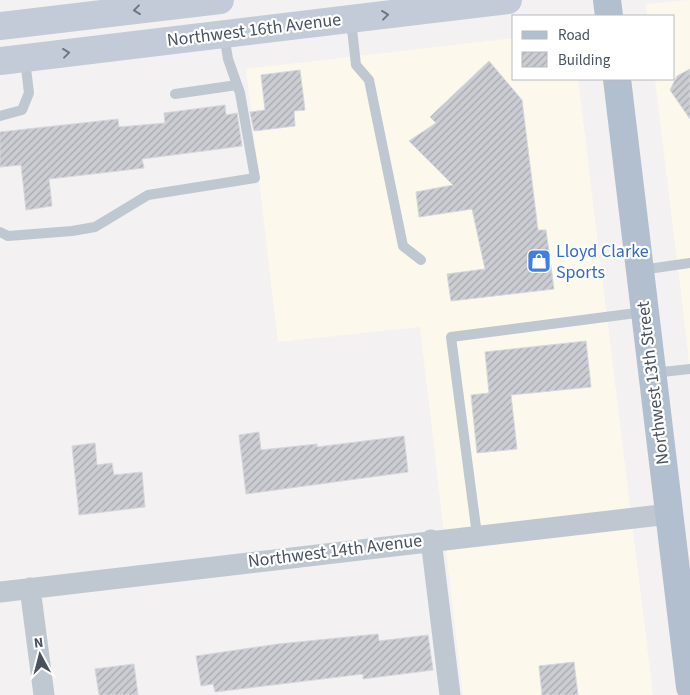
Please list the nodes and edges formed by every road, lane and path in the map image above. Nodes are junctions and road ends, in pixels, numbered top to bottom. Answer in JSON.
{"nodes":[{"id":1,"x":220,"y":0,"type":"edge"},
{"id":2,"x":508,"y":0,"type":"edge"},
{"id":3,"x":607,"y":0,"type":"edge"},
{"id":4,"x":609,"y":15,"type":"edge"},
{"id":5,"x":351,"y":19,"type":"junction"},
{"id":6,"x":0,"y":26,"type":"edge"},
{"id":7,"x":224,"y":34,"type":"junction"},
{"id":8,"x":12,"y":59,"type":"edge"},
{"id":9,"x":616,"y":80,"type":"edge"},
{"id":10,"x":237,"y":85,"type":"junction"},
{"id":11,"x":175,"y":94,"type":"dead end"},
{"id":12,"x":0,"y":116,"type":"edge"},
{"id":13,"x":0,"y":232,"type":"edge"},
{"id":14,"x":421,"y":260,"type":"dead end"},
{"id":15,"x":690,"y":263,"type":"edge"},
{"id":16,"x":640,"y":270,"type":"junction"},
{"id":17,"x":645,"y":312,"type":"junction"},
{"id":18,"x":690,"y":369,"type":"edge"},
{"id":19,"x":652,"y":374,"type":"junction"},
{"id":20,"x":669,"y":514,"type":"junction"},
{"id":21,"x":476,"y":535,"type":"junction"},
{"id":22,"x":431,"y":540,"type":"junction"},
{"id":23,"x":30,"y":588,"type":"junction"},
{"id":24,"x":0,"y":592,"type":"edge"},
{"id":25,"x":684,"y":592,"type":"edge"},
{"id":26,"x":690,"y":687,"type":"edge"},
{"id":27,"x":44,"y":695,"type":"edge"},
{"id":28,"x":450,"y":695,"type":"edge"}],
"edges":[{"from":1,"to":6,"type":"main road","one_way":true},
{"from":5,"to":2,"type":"main road","name":"Northwest 16th Avenue","one_way":true},
{"from":3,"to":4,"type":"main road"},
{"from":5,"to":7,"type":"main road","name":"Northwest 16th Avenue"},
{"from":5,"to":14,"type":"lane"},
{"from":8,"to":7,"type":"main road","name":"Northwest 16th Avenue","one_way":true},
{"from":7,"to":10,"type":"lane"},
{"from":8,"to":12,"type":"lane"},
{"from":9,"to":16,"type":"main road","name":"Northwest 13th Street"},
{"from":10,"to":11,"type":"lane"},
{"from":10,"to":13,"type":"lane"},
{"from":15,"to":16,"type":"lane"},
{"from":16,"to":17,"type":"main road","name":"Northwest 13th Street"},
{"from":17,"to":19,"type":"main road","name":"Northwest 13th Street"},
{"from":17,"to":21,"type":"lane"},
{"from":18,"to":19,"type":"lane"},
{"from":19,"to":20,"type":"main road","name":"Northwest 13th Street"},
{"from":20,"to":21,"type":"street","name":"Northwest 14th Avenue"},
{"from":20,"to":25,"type":"main road","name":"Northwest 13th Street"},
{"from":21,"to":22,"type":"street","name":"Northwest 14th Avenue"},
{"from":22,"to":23,"type":"street","name":"Northwest 14th Avenue"},
{"from":22,"to":28,"type":"street"},
{"from":23,"to":24,"type":"street","name":"Northwest 14th Avenue"},
{"from":23,"to":27,"type":"street"},
{"from":25,"to":26,"type":"main road","name":"Northwest 13th Street"}]}
